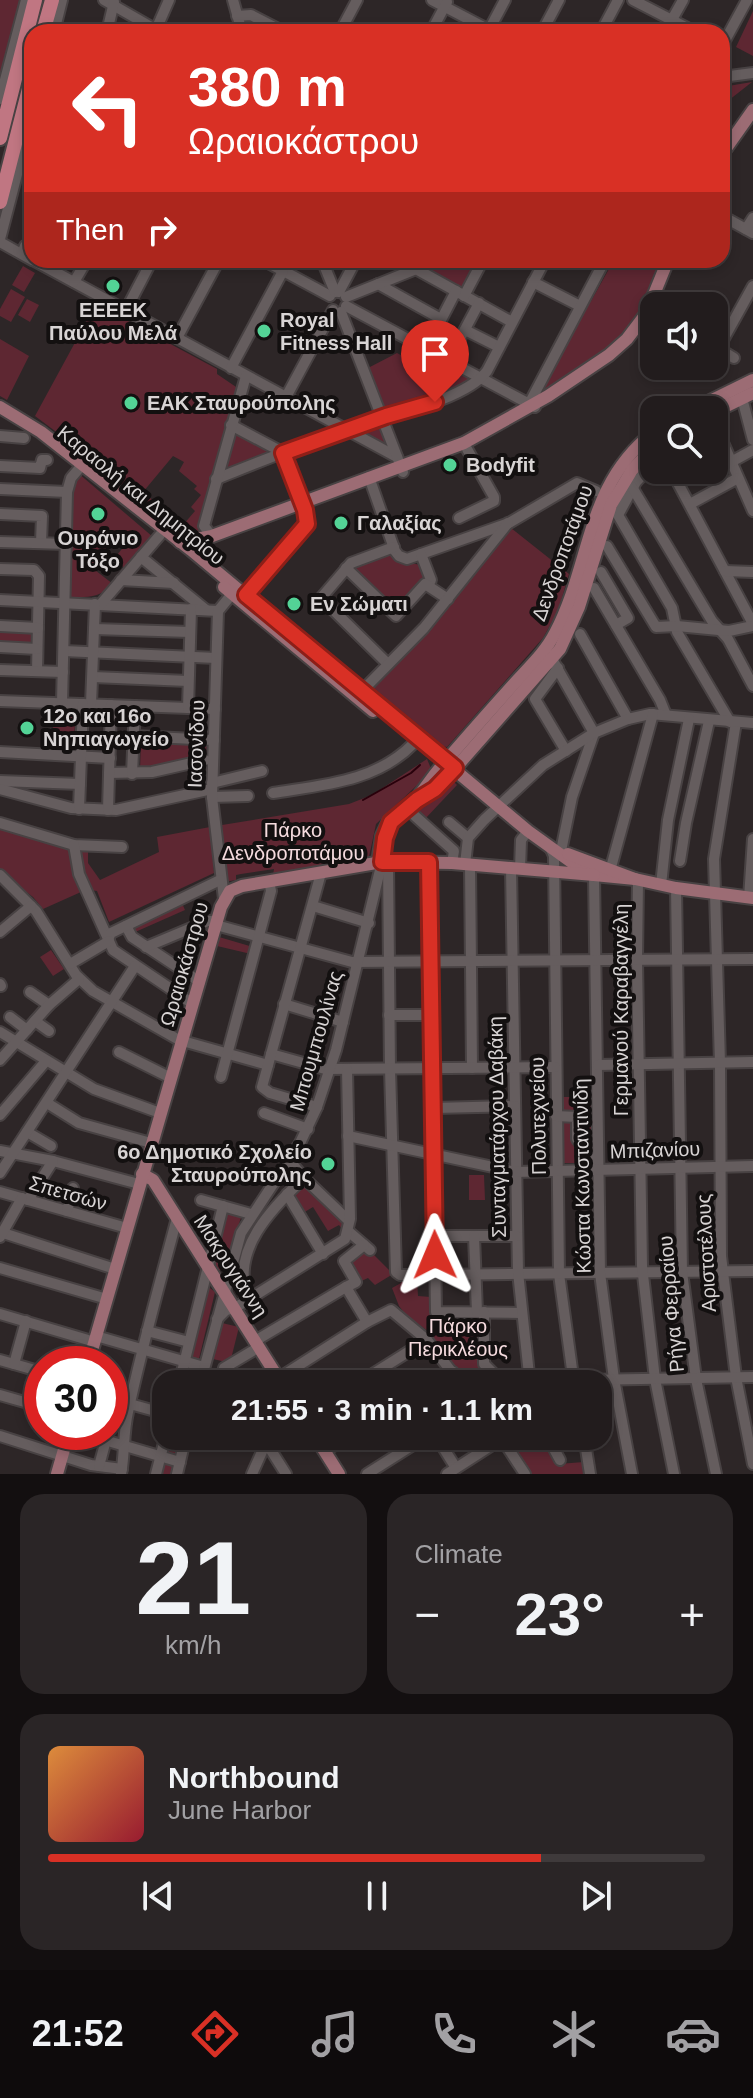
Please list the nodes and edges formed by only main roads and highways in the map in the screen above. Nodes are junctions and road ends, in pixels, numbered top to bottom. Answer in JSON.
{"nodes":[{"id":1,"x":35,"y":0,"type":"edge"},
{"id":2,"x":52,"y":0,"type":"edge"},
{"id":3,"x":29,"y":24,"type":"edge"},
{"id":4,"x":45,"y":24,"type":"edge"},
{"id":5,"x":24,"y":43,"type":"edge"},
{"id":6,"x":24,"y":110,"type":"edge"},
{"id":7,"x":753,"y":110,"type":"edge"},
{"id":8,"x":753,"y":123,"type":"edge"},
{"id":9,"x":0,"y":138,"type":"edge"},
{"id":10,"x":730,"y":143,"type":"edge"},
{"id":11,"x":730,"y":156,"type":"edge"},
{"id":12,"x":0,"y":202,"type":"edge"},
{"id":13,"x":666,"y":268,"type":"edge"},
{"id":14,"x":672,"y":268,"type":"edge"},
{"id":15,"x":659,"y":292,"type":"edge"},
{"id":16,"x":661,"y":292,"type":"edge"},
{"id":17,"x":640,"y":323,"type":"edge"},
{"id":18,"x":753,"y":380,"type":"edge"},
{"id":19,"x":747,"y":395,"type":"edge"},
{"id":20,"x":720,"y":396,"type":"edge"},
{"id":21,"x":728,"y":405,"type":"edge"},
{"id":22,"x":533,"y":406,"type":"junction"},
{"id":23,"x":0,"y":407,"type":"edge"},
{"id":24,"x":0,"y":416,"type":"edge"},
{"id":25,"x":25,"y":430,"type":"junction"},
{"id":26,"x":640,"y":445,"type":"edge"},
{"id":27,"x":640,"y":462,"type":"edge"},
{"id":28,"x":400,"y":465,"type":"junction"},
{"id":29,"x":80,"y":466,"type":"junction"},
{"id":30,"x":302,"y":502,"type":"junction"},
{"id":31,"x":212,"y":536,"type":"junction"},
{"id":32,"x":180,"y":542,"type":"junction"},
{"id":33,"x":194,"y":558,"type":"junction"},
{"id":34,"x":239,"y":595,"type":"junction"},
{"id":35,"x":448,"y":767,"type":"junction"},
{"id":36,"x":556,"y":849,"type":"junction"},
{"id":37,"x":383,"y":863,"type":"junction"},
{"id":38,"x":572,"y":864,"type":"junction"},
{"id":39,"x":553,"y":871,"type":"junction"},
{"id":40,"x":595,"y":871,"type":"junction"},
{"id":41,"x":637,"y":880,"type":"junction"},
{"id":42,"x":751,"y":898,"type":"edge"},
{"id":43,"x":140,"y":1179,"type":"junction"},
{"id":44,"x":94,"y":1346,"type":"edge"},
{"id":45,"x":274,"y":1370,"type":"edge"},
{"id":46,"x":64,"y":1450,"type":"edge"},
{"id":47,"x":324,"y":1450,"type":"edge"},
{"id":48,"x":57,"y":1474,"type":"edge"},
{"id":49,"x":339,"y":1474,"type":"edge"}],
"edges":[{"from":1,"to":3,"type":"highway"},
{"from":2,"to":4,"type":"highway"},
{"from":5,"to":9,"type":"highway"},
{"from":6,"to":12,"type":"highway"},
{"from":7,"to":10,"type":"main road"},
{"from":8,"to":11,"type":"main road"},
{"from":13,"to":15,"type":"main road"},
{"from":14,"to":16,"type":"main road"},
{"from":17,"to":22,"type":"main road"},
{"from":18,"to":20,"type":"main road"},
{"from":19,"to":21,"type":"main road"},
{"from":22,"to":28,"type":"main road"},
{"from":22,"to":28,"type":"main road"},
{"from":23,"to":25,"type":"main road","name":"Καραολή και Δημητρίου"},
{"from":24,"to":25,"type":"main road","name":"Καραολή και Δημητρίου"},
{"from":25,"to":29,"type":"main road","name":"Καραολή και Δημητρίου"},
{"from":26,"to":35,"type":"main road","name":"Δενδροποτάμου"},
{"from":27,"to":35,"type":"main road","name":"Δενδροποτάμου"},
{"from":28,"to":30,"type":"main road"},
{"from":29,"to":32,"type":"main road","name":"Καραολή και Δημητρίου"},
{"from":29,"to":33,"type":"main road","name":"Καραολή και Δημητρίου"},
{"from":30,"to":31,"type":"main road"},
{"from":30,"to":34,"type":"main road"},
{"from":31,"to":32,"type":"main road"},
{"from":31,"to":33,"type":"main road"},
{"from":32,"to":33,"type":"main road","name":"Καραολή και Δημητρίου"},
{"from":33,"to":34,"type":"main road","name":"Καραολή και Δημητρίου"},
{"from":34,"to":35,"type":"main road","name":"Καραολή και Δημητρίου"},
{"from":34,"to":35,"type":"main road","name":"Καραολή και Δημητρίου"},
{"from":35,"to":36,"type":"main road","name":"Καραολή και Δημητρίου"},
{"from":35,"to":37,"type":"main road","name":"Δενδροποτάμου"},
{"from":36,"to":38,"type":"main road"},
{"from":36,"to":40,"type":"main road"},
{"from":37,"to":39,"type":"main road","name":"Ωραιοκάστρου"},
{"from":37,"to":43,"type":"main road","name":"Ωραιοκάστρου"},
{"from":38,"to":39,"type":"main road","name":"Ωραιοκάστρου"},
{"from":38,"to":40,"type":"main road","name":"Ωραιοκάστρου"},
{"from":39,"to":40,"type":"main road","name":"Ωραιοκάστρου"},
{"from":40,"to":41,"type":"main road"},
{"from":40,"to":41,"type":"main road"},
{"from":41,"to":42,"type":"main road"},
{"from":43,"to":44,"type":"main road","name":"Ωραιοκάστρου"},
{"from":43,"to":45,"type":"main road","name":"Μακρυγιάννη"},
{"from":46,"to":48,"type":"main road"},
{"from":47,"to":49,"type":"main road"}]}
